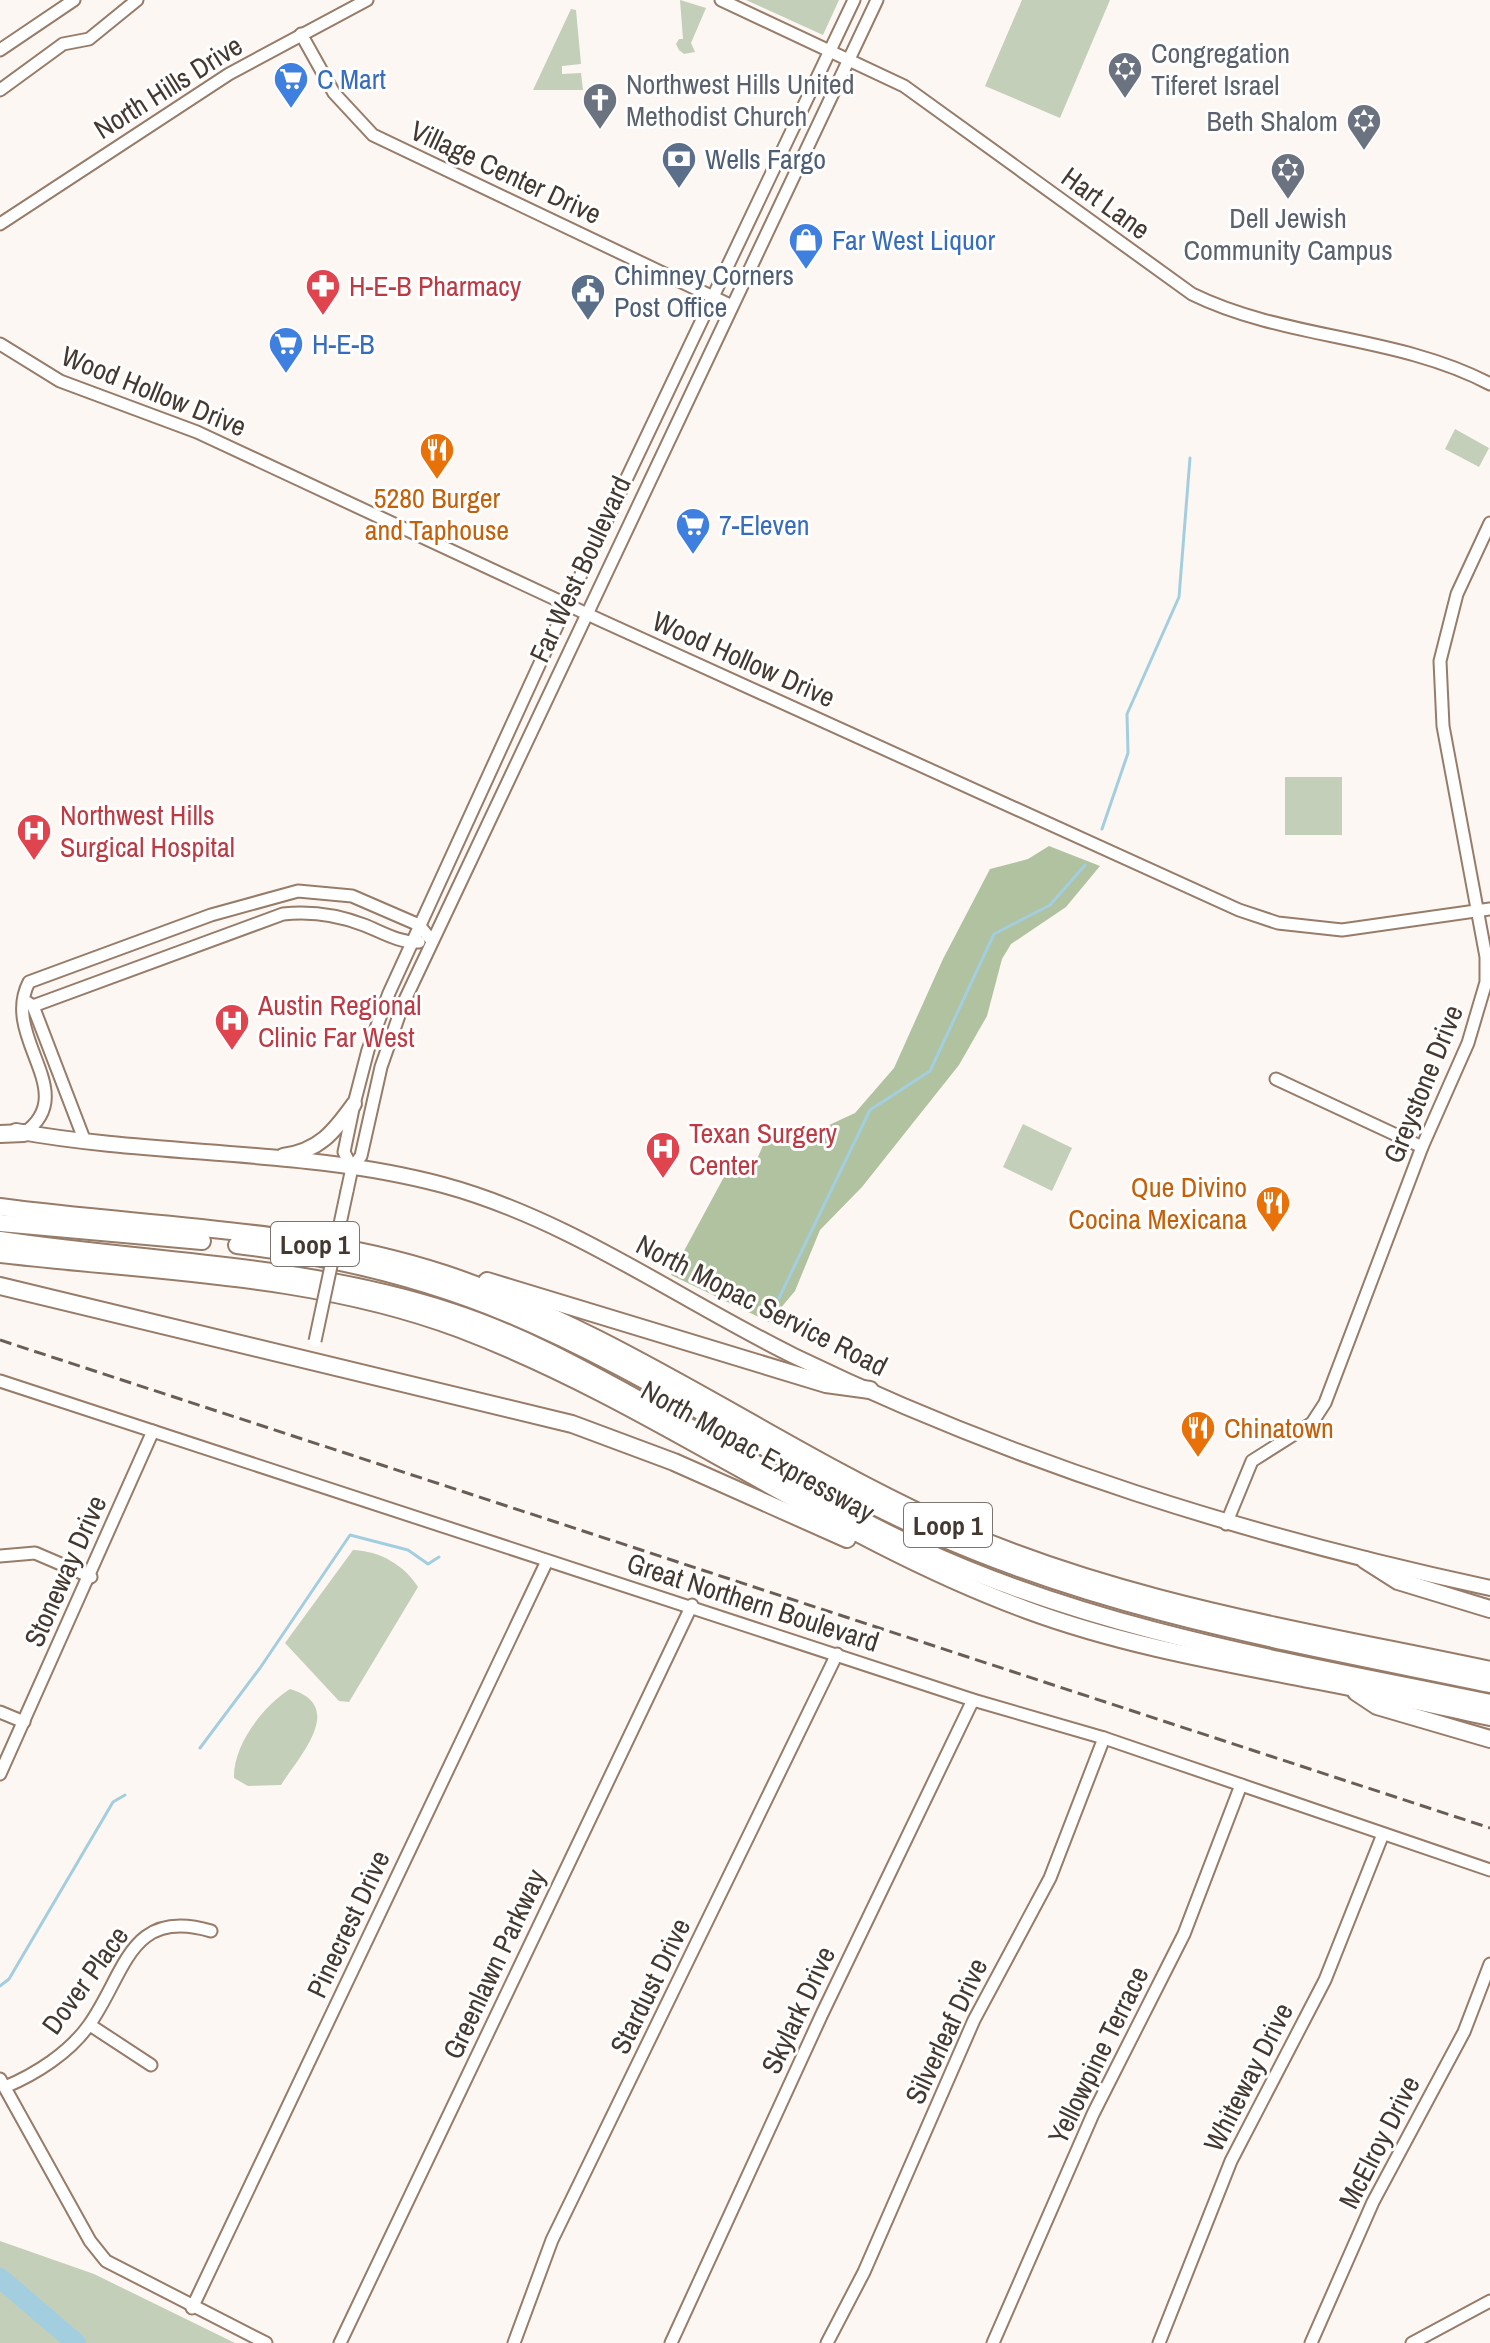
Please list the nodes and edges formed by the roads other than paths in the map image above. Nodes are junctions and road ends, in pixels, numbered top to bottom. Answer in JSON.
{"nodes":[{"id":1,"x":74,"y":0,"type":"edge"},
{"id":2,"x":137,"y":0,"type":"edge"},
{"id":3,"x":367,"y":0,"type":"edge"},
{"id":4,"x":721,"y":0,"type":"edge"},
{"id":5,"x":854,"y":0,"type":"edge"},
{"id":6,"x":877,"y":0,"type":"edge"},
{"id":7,"x":301,"y":34,"type":"junction"},
{"id":8,"x":0,"y":50,"type":"edge"},
{"id":9,"x":830,"y":51,"type":"junction"},
{"id":10,"x":849,"y":59,"type":"junction"},
{"id":11,"x":0,"y":90,"type":"edge"},
{"id":12,"x":0,"y":224,"type":"edge"},
{"id":13,"x":713,"y":297,"type":"junction"},
{"id":14,"x":732,"y":306,"type":"junction"},
{"id":15,"x":0,"y":344,"type":"edge"},
{"id":16,"x":1490,"y":384,"type":"edge"},
{"id":17,"x":1490,"y":523,"type":"edge"},
{"id":18,"x":567,"y":604,"type":"junction"},
{"id":19,"x":585,"y":613,"type":"junction"},
{"id":20,"x":1490,"y":909,"type":"edge"},
{"id":21,"x":1477,"y":911,"type":"junction"},
{"id":22,"x":211,"y":915,"type":"junction"},
{"id":23,"x":419,"y":925,"type":"junction"},
{"id":24,"x":225,"y":933,"type":"junction"},
{"id":25,"x":432,"y":941,"type":"junction"},
{"id":26,"x":411,"y":942,"type":"junction"},
{"id":27,"x":20,"y":997,"type":"junction"},
{"id":28,"x":33,"y":1006,"type":"junction"},
{"id":29,"x":1276,"y":1079,"type":"dead end"},
{"id":30,"x":354,"y":1104,"type":"junction"},
{"id":31,"x":0,"y":1131,"type":"edge"},
{"id":32,"x":24,"y":1133,"type":"junction"},
{"id":33,"x":84,"y":1139,"type":"junction"},
{"id":34,"x":1422,"y":1147,"type":"junction"},
{"id":35,"x":264,"y":1159,"type":"junction"},
{"id":36,"x":352,"y":1168,"type":"junction"},
{"id":37,"x":0,"y":1207,"type":"edge"},
{"id":38,"x":0,"y":1215,"type":"edge"},
{"id":39,"x":0,"y":1223,"type":"edge"},
{"id":40,"x":72,"y":1230,"type":"junction"},
{"id":41,"x":0,"y":1240,"type":"edge"},
{"id":42,"x":0,"y":1254,"type":"edge"},
{"id":43,"x":445,"y":1274,"type":"junction"},
{"id":44,"x":0,"y":1286,"type":"edge"},
{"id":45,"x":311,"y":1360,"type":"junction"},
{"id":46,"x":0,"y":1381,"type":"edge"},
{"id":47,"x":870,"y":1390,"type":"junction"},
{"id":48,"x":153,"y":1431,"type":"junction"},
{"id":49,"x":1226,"y":1524,"type":"junction"},
{"id":50,"x":891,"y":1554,"type":"junction"},
{"id":51,"x":0,"y":1556,"type":"edge"},
{"id":52,"x":1365,"y":1560,"type":"junction"},
{"id":53,"x":547,"y":1561,"type":"junction"},
{"id":54,"x":91,"y":1577,"type":"junction"},
{"id":55,"x":1490,"y":1588,"type":"edge"},
{"id":56,"x":692,"y":1605,"type":"junction"},
{"id":57,"x":1490,"y":1609,"type":"edge"},
{"id":58,"x":837,"y":1654,"type":"junction"},
{"id":59,"x":1490,"y":1670,"type":"edge"},
{"id":60,"x":1490,"y":1684,"type":"edge"},
{"id":61,"x":1348,"y":1686,"type":"junction"},
{"id":62,"x":973,"y":1700,"type":"junction"},
{"id":63,"x":1490,"y":1703,"type":"edge"},
{"id":64,"x":0,"y":1712,"type":"edge"},
{"id":65,"x":1490,"y":1717,"type":"edge"},
{"id":66,"x":24,"y":1722,"type":"junction"},
{"id":67,"x":1104,"y":1738,"type":"junction"},
{"id":68,"x":1490,"y":1739,"type":"edge"},
{"id":69,"x":0,"y":1774,"type":"edge"},
{"id":70,"x":1241,"y":1785,"type":"junction"},
{"id":71,"x":1383,"y":1834,"type":"junction"},
{"id":72,"x":1490,"y":1870,"type":"edge"},
{"id":73,"x":211,"y":1931,"type":"dead end"},
{"id":74,"x":1490,"y":1964,"type":"edge"},
{"id":75,"x":90,"y":2025,"type":"junction"},
{"id":76,"x":151,"y":2065,"type":"dead end"},
{"id":77,"x":2,"y":2083,"type":"edge"},
{"id":78,"x":1490,"y":2301,"type":"edge"},
{"id":79,"x":192,"y":2308,"type":"junction"},
{"id":80,"x":266,"y":2343,"type":"edge"},
{"id":81,"x":340,"y":2343,"type":"edge"},
{"id":82,"x":514,"y":2343,"type":"edge"},
{"id":83,"x":671,"y":2343,"type":"edge"},
{"id":84,"x":827,"y":2343,"type":"edge"},
{"id":85,"x":993,"y":2343,"type":"edge"},
{"id":86,"x":1159,"y":2343,"type":"edge"},
{"id":87,"x":1311,"y":2343,"type":"edge"},
{"id":88,"x":1412,"y":2343,"type":"edge"}],
"edges":[{"from":1,"to":8,"type":"street"},
{"from":2,"to":11,"type":"street"},
{"from":3,"to":7,"type":"street","name":"North Hills Drive"},
{"from":4,"to":9,"type":"street","name":"Hart Lane"},
{"from":5,"to":9,"type":"street","name":"Far West Boulevard"},
{"from":6,"to":10,"type":"street","name":"Far West Boulevard"},
{"from":7,"to":12,"type":"street","name":"North Hills Drive"},
{"from":7,"to":13,"type":"street","name":"Village Center Drive"},
{"from":9,"to":10,"type":"street","name":"Hart Lane"},
{"from":9,"to":13,"type":"street","name":"Far West Boulevard"},
{"from":10,"to":14,"type":"street","name":"Far West Boulevard"},
{"from":10,"to":16,"type":"street","name":"Hart Lane"},
{"from":13,"to":14,"type":"street","name":"Village Center Drive"},
{"from":13,"to":18,"type":"street","name":"Far West Boulevard"},
{"from":14,"to":19,"type":"street","name":"Far West Boulevard"},
{"from":15,"to":18,"type":"street","name":"Wood Hollow Drive"},
{"from":17,"to":21,"type":"street","name":"Greystone Drive"},
{"from":18,"to":19,"type":"street","name":"Wood Hollow Drive"},
{"from":18,"to":23,"type":"street","name":"Far West Boulevard"},
{"from":19,"to":21,"type":"street","name":"Wood Hollow Drive"},
{"from":19,"to":25,"type":"street","name":"Far West Boulevard"},
{"from":20,"to":21,"type":"street","name":"Wood Hollow Drive"},
{"from":21,"to":34,"type":"street","name":"Greystone Drive"},
{"from":22,"to":23,"type":"street"},
{"from":22,"to":24,"type":"street"},
{"from":22,"to":27,"type":"street"},
{"from":23,"to":25,"type":"street"},
{"from":23,"to":26,"type":"street","name":"Far West Boulevard"},
{"from":24,"to":26,"type":"street"},
{"from":24,"to":28,"type":"street"},
{"from":25,"to":26,"type":"street"},
{"from":25,"to":36,"type":"street","name":"Far West Boulevard"},
{"from":26,"to":30,"type":"street","name":"Far West Boulevard"},
{"from":27,"to":28,"type":"street"},
{"from":27,"to":32,"type":"street"},
{"from":28,"to":33,"type":"street"},
{"from":29,"to":34,"type":"street"},
{"from":30,"to":35,"type":"main road"},
{"from":30,"to":36,"type":"street","name":"Far West Boulevard"},
{"from":31,"to":32,"type":"highway"},
{"from":32,"to":33,"type":"main road","name":"North Mopac Service Road"},
{"from":33,"to":35,"type":"main road","name":"North Mopac Service Road"},
{"from":34,"to":49,"type":"street","name":"Greystone Drive"},
{"from":35,"to":36,"type":"main road","name":"North Mopac Service Road"},
{"from":36,"to":45,"type":"street","name":"Far West Boulevard","bridge":true},
{"from":36,"to":47,"type":"main road","name":"North Mopac Service Road"},
{"from":37,"to":43,"type":"highway","name":"North Mopac Expressway","number":"Loop 1"},
{"from":38,"to":40,"type":"highway"},
{"from":39,"to":40,"type":"highway"},
{"from":40,"to":60,"type":"highway"},
{"from":41,"to":63,"type":"highway"},
{"from":42,"to":50,"type":"highway","name":"North Mopac Expressway","number":"Loop 1"},
{"from":43,"to":47,"type":"highway"},
{"from":43,"to":59,"type":"highway","name":"North Mopac Expressway","number":"Loop 1"},
{"from":44,"to":45,"type":"highway"},
{"from":45,"to":50,"type":"highway"},
{"from":46,"to":48,"type":"street","name":"Great Northern Boulevard"},
{"from":47,"to":49,"type":"main road","name":"North Mopac Service Road"},
{"from":48,"to":53,"type":"street","name":"Great Northern Boulevard"},
{"from":48,"to":54,"type":"street","name":"Stoneway Drive"},
{"from":49,"to":52,"type":"main road","name":"North Mopac Service Road"},
{"from":50,"to":61,"type":"highway","name":"North Mopac Expressway","number":"Loop 1"},
{"from":51,"to":54,"type":"street"},
{"from":52,"to":55,"type":"main road","name":"North Mopac Service Road"},
{"from":52,"to":57,"type":"highway"},
{"from":53,"to":56,"type":"street","name":"Great Northern Boulevard"},
{"from":53,"to":79,"type":"street","name":"Pinecrest Drive"},
{"from":54,"to":66,"type":"street","name":"Stoneway Drive"},
{"from":56,"to":58,"type":"street","name":"Great Northern Boulevard"},
{"from":56,"to":81,"type":"street","name":"Greenlawn Parkway"},
{"from":58,"to":62,"type":"street","name":"Great Northern Boulevard"},
{"from":58,"to":82,"type":"street","name":"Stardust Drive"},
{"from":61,"to":65,"type":"highway","name":"North Mopac Expressway","number":"Loop 1"},
{"from":61,"to":68,"type":"highway"},
{"from":62,"to":67,"type":"street","name":"Great Northern Boulevard"},
{"from":62,"to":83,"type":"street","name":"Skylark Drive"},
{"from":64,"to":66,"type":"street"},
{"from":66,"to":69,"type":"street","name":"Stoneway Drive"},
{"from":67,"to":70,"type":"street","name":"Great Northern Boulevard"},
{"from":67,"to":84,"type":"street","name":"Silverleaf Drive"},
{"from":70,"to":71,"type":"street","name":"Great Northern Boulevard"},
{"from":70,"to":85,"type":"street","name":"Yellowpine Terrace"},
{"from":71,"to":72,"type":"street","name":"Great Northern Boulevard"},
{"from":71,"to":86,"type":"street","name":"Whiteway Drive"},
{"from":73,"to":75,"type":"street","name":"Dover Place"},
{"from":74,"to":87,"type":"street","name":"McElroy Drive"},
{"from":75,"to":76,"type":"street"},
{"from":75,"to":77,"type":"street","name":"Dover Place"},
{"from":77,"to":79,"type":"street"},
{"from":78,"to":88,"type":"street"},
{"from":79,"to":80,"type":"street"}]}
